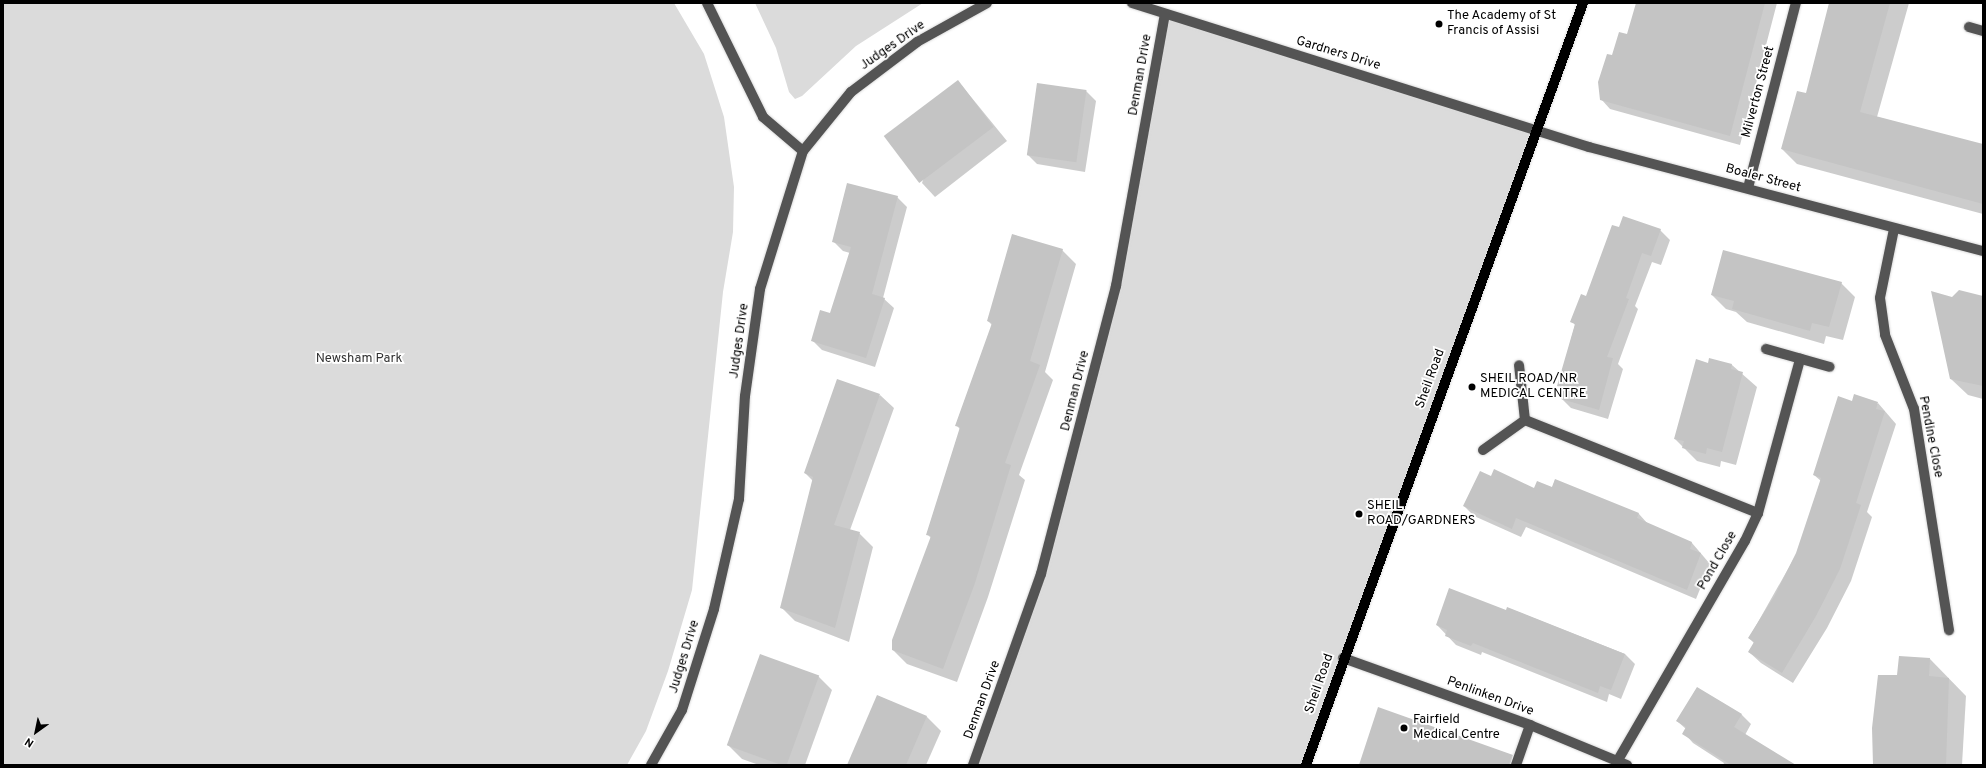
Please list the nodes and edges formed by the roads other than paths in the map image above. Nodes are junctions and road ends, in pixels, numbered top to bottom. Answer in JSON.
{"nodes":[{"id":1,"x":707,"y":3,"type":"edge"},
{"id":2,"x":987,"y":3,"type":"edge"},
{"id":3,"x":1132,"y":3,"type":"edge"},
{"id":4,"x":1582,"y":3,"type":"edge"},
{"id":5,"x":1796,"y":3,"type":"edge"},
{"id":6,"x":1165,"y":14,"type":"junction"},
{"id":7,"x":1969,"y":27,"type":"dead end"},
{"id":8,"x":1983,"y":31,"type":"edge"},
{"id":9,"x":1537,"y":131,"type":"junction"},
{"id":10,"x":803,"y":151,"type":"junction"},
{"id":11,"x":1748,"y":188,"type":"junction"},
{"id":12,"x":1894,"y":229,"type":"junction"},
{"id":13,"x":1983,"y":251,"type":"edge"},
{"id":14,"x":1766,"y":349,"type":"dead end"},
{"id":15,"x":1800,"y":359,"type":"junction"},
{"id":16,"x":1519,"y":365,"type":"dead end"},
{"id":17,"x":1830,"y":367,"type":"dead end"},
{"id":18,"x":1525,"y":420,"type":"junction"},
{"id":19,"x":1483,"y":450,"type":"dead end"},
{"id":20,"x":1758,"y":513,"type":"junction"},
{"id":21,"x":1949,"y":630,"type":"dead end"},
{"id":22,"x":1343,"y":658,"type":"junction"},
{"id":23,"x":1530,"y":725,"type":"junction"},
{"id":24,"x":1622,"y":762,"type":"edge"},
{"id":25,"x":651,"y":765,"type":"edge"},
{"id":26,"x":973,"y":765,"type":"edge"},
{"id":27,"x":1306,"y":765,"type":"edge"},
{"id":28,"x":1516,"y":765,"type":"edge"}],
"edges":[{"from":1,"to":10,"type":"street"},
{"from":2,"to":10,"type":"street","name":"Judges Drive"},
{"from":3,"to":6,"type":"street","name":"Gardners Drive"},
{"from":4,"to":9,"type":"main road","name":"Sheil Road"},
{"from":5,"to":11,"type":"street","name":"Milverton Street"},
{"from":6,"to":9,"type":"street","name":"Gardners Drive"},
{"from":6,"to":26,"type":"street","name":"Denman Drive"},
{"from":7,"to":8,"type":"street"},
{"from":9,"to":11,"type":"street","name":"Boaler Street"},
{"from":9,"to":22,"type":"main road","name":"Sheil Road"},
{"from":10,"to":25,"type":"street","name":"Judges Drive"},
{"from":11,"to":12,"type":"street","name":"Boaler Street"},
{"from":12,"to":13,"type":"street","name":"Boaler Street"},
{"from":12,"to":21,"type":"street","name":"Pendine Close"},
{"from":14,"to":15,"type":"street"},
{"from":15,"to":17,"type":"street"},
{"from":15,"to":20,"type":"street","name":"Pond Close"},
{"from":16,"to":18,"type":"street"},
{"from":18,"to":19,"type":"street"},
{"from":18,"to":20,"type":"street"},
{"from":20,"to":24,"type":"street","name":"Pond Close"},
{"from":22,"to":23,"type":"street","name":"Penlinken Drive"},
{"from":22,"to":27,"type":"main road","name":"Sheil Road"},
{"from":23,"to":24,"type":"street","name":"Penlinken Drive"},
{"from":23,"to":28,"type":"street"}]}
